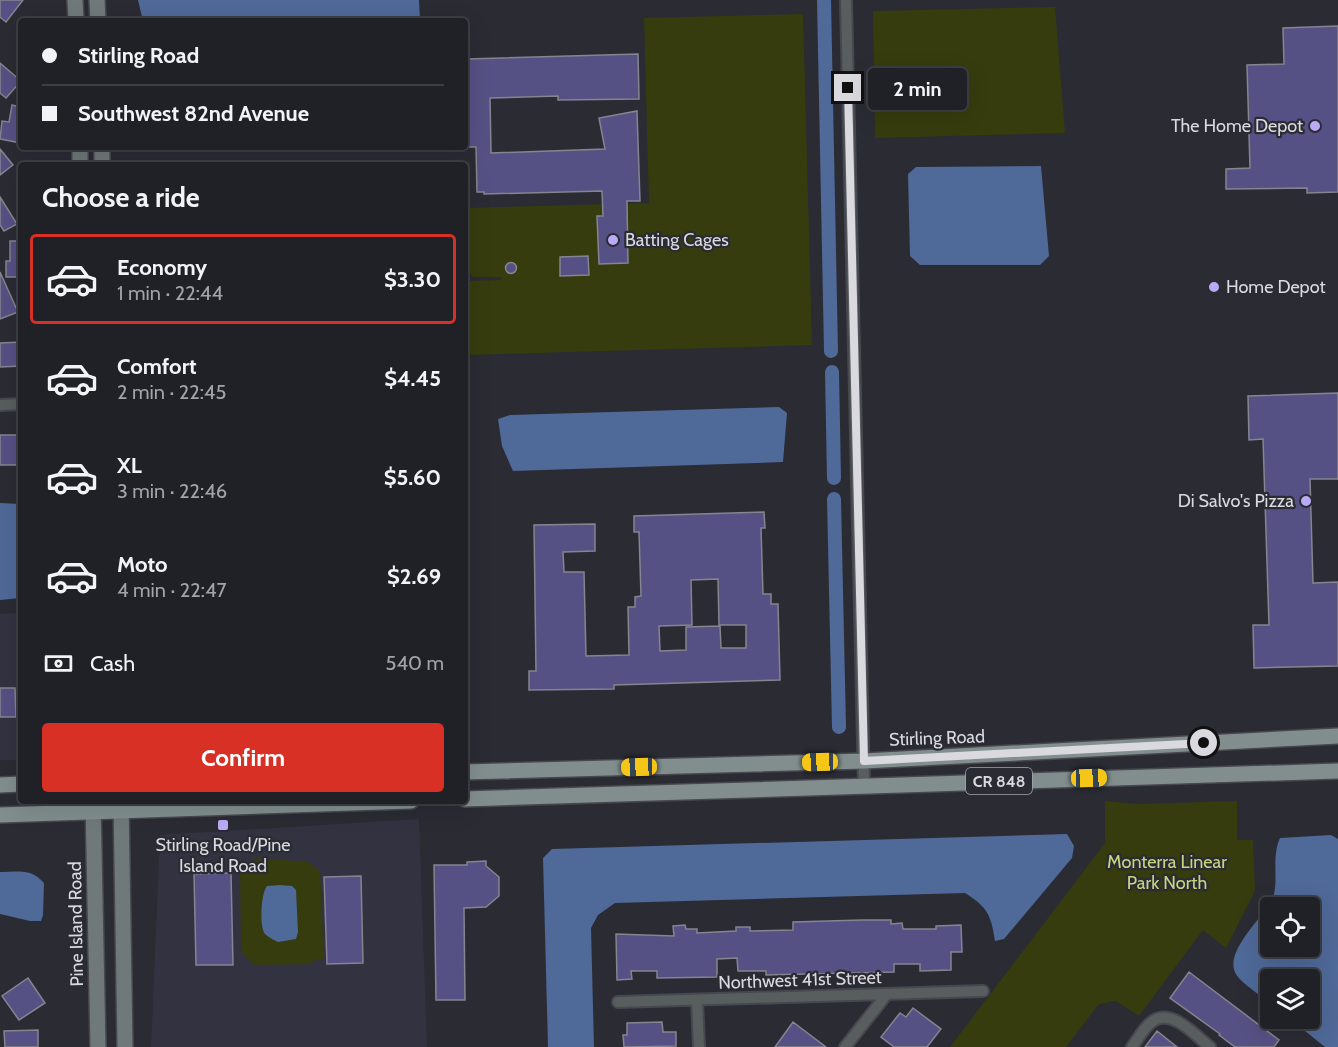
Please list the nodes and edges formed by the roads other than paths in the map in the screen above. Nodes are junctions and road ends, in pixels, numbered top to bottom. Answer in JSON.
{"nodes":[{"id":1,"x":75,"y":0,"type":"edge"},
{"id":2,"x":97,"y":0,"type":"edge"},
{"id":3,"x":846,"y":0,"type":"edge"},
{"id":4,"x":76,"y":18,"type":"edge"},
{"id":5,"x":98,"y":18,"type":"edge"},
{"id":6,"x":18,"y":404,"type":"edge"},
{"id":7,"x":0,"y":405,"type":"edge"},
{"id":8,"x":1338,"y":736,"type":"edge"},
{"id":9,"x":864,"y":761,"type":"junction"},
{"id":10,"x":505,"y":771,"type":"junction"},
{"id":11,"x":1338,"y":771,"type":"edge"},
{"id":12,"x":468,"y":772,"type":"edge"},
{"id":13,"x":18,"y":784,"type":"edge"},
{"id":14,"x":0,"y":785,"type":"edge"},
{"id":15,"x":864,"y":785,"type":"junction"},
{"id":16,"x":507,"y":797,"type":"junction"},
{"id":17,"x":468,"y":799,"type":"edge"},
{"id":18,"x":238,"y":804,"type":"edge"},
{"id":19,"x":122,"y":806,"type":"edge"},
{"id":20,"x":93,"y":807,"type":"edge"},
{"id":21,"x":0,"y":815,"type":"edge"},
{"id":22,"x":982,"y":991,"type":"dead end"},
{"id":23,"x":887,"y":994,"type":"junction"},
{"id":24,"x":697,"y":1000,"type":"junction"},
{"id":25,"x":618,"y":1002,"type":"dead end"},
{"id":26,"x":98,"y":1047,"type":"edge"},
{"id":27,"x":125,"y":1047,"type":"edge"},
{"id":28,"x":699,"y":1047,"type":"edge"},
{"id":29,"x":845,"y":1047,"type":"edge"},
{"id":30,"x":1132,"y":1047,"type":"edge"},
{"id":31,"x":1210,"y":1047,"type":"edge"}],
"edges":[{"from":1,"to":4,"type":"main road"},
{"from":2,"to":5,"type":"main road"},
{"from":3,"to":9,"type":"street"},
{"from":6,"to":7,"type":"street"},
{"from":8,"to":9,"type":"main road","name":"Stirling Road","number":"CR 848"},
{"from":9,"to":10,"type":"main road","name":"Stirling Road","number":"CR 848"},
{"from":9,"to":15,"type":"street"},
{"from":10,"to":12,"type":"main road","name":"Stirling Road","number":"CR 848"},
{"from":10,"to":16,"type":"main road"},
{"from":11,"to":15,"type":"main road","number":"CR 848"},
{"from":13,"to":14,"type":"main road"},
{"from":15,"to":16,"type":"main road","number":"CR 848"},
{"from":16,"to":17,"type":"main road","number":"CR 848"},
{"from":18,"to":19,"type":"main road"},
{"from":19,"to":20,"type":"main road"},
{"from":19,"to":27,"type":"main road"},
{"from":20,"to":21,"type":"main road"},
{"from":20,"to":26,"type":"main road","name":"Pine Island Road"},
{"from":22,"to":23,"type":"street","name":"Northwest 41st Street"},
{"from":23,"to":24,"type":"street","name":"Northwest 41st Street"},
{"from":23,"to":29,"type":"street"},
{"from":24,"to":25,"type":"street","name":"Northwest 41st Street"},
{"from":24,"to":28,"type":"street"},
{"from":30,"to":31,"type":"street"}]}
